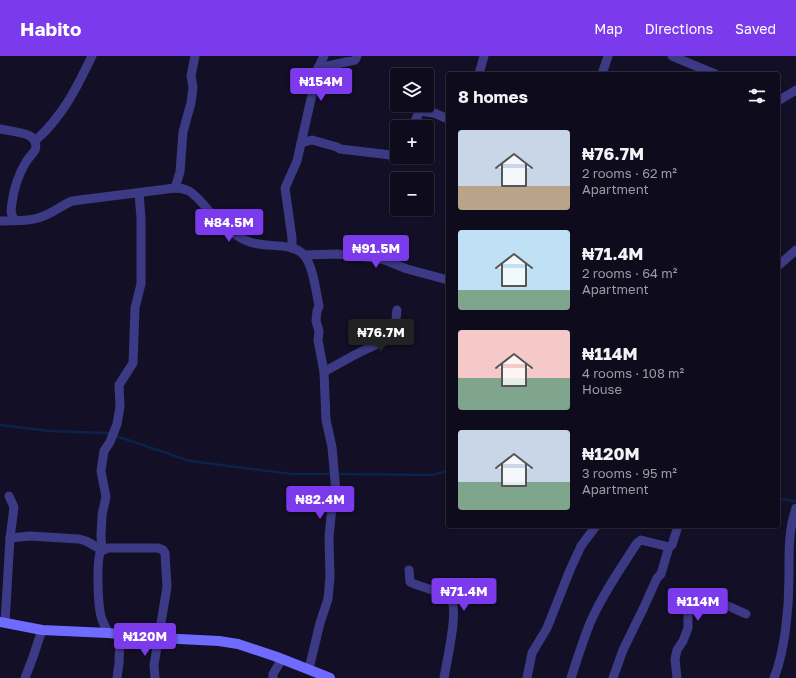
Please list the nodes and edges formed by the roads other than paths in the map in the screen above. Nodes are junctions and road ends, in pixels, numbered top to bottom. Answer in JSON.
{"nodes":[{"id":1,"x":92,"y":56,"type":"edge"},
{"id":2,"x":195,"y":56,"type":"edge"},
{"id":3,"x":324,"y":56,"type":"edge"},
{"id":4,"x":357,"y":56,"type":"edge"},
{"id":5,"x":484,"y":56,"type":"edge"},
{"id":6,"x":608,"y":56,"type":"edge"},
{"id":7,"x":672,"y":56,"type":"edge"},
{"id":8,"x":318,"y":68,"type":"junction"},
{"id":9,"x":480,"y":72,"type":"edge"},
{"id":10,"x":603,"y":72,"type":"edge"},
{"id":11,"x":710,"y":72,"type":"edge"},
{"id":12,"x":796,"y":90,"type":"edge"},
{"id":13,"x":780,"y":99,"type":"edge"},
{"id":14,"x":446,"y":118,"type":"edge"},
{"id":15,"x":416,"y":120,"type":"edge"},
{"id":16,"x":0,"y":129,"type":"edge"},
{"id":17,"x":35,"y":141,"type":"junction"},
{"id":18,"x":301,"y":143,"type":"junction"},
{"id":19,"x":390,"y":155,"type":"edge"},
{"id":20,"x":175,"y":188,"type":"junction"},
{"id":21,"x":139,"y":193,"type":"junction"},
{"id":22,"x":15,"y":220,"type":"junction"},
{"id":23,"x":0,"y":221,"type":"edge"},
{"id":24,"x":292,"y":248,"type":"junction"},
{"id":25,"x":796,"y":250,"type":"edge"},
{"id":26,"x":304,"y":254,"type":"junction"},
{"id":27,"x":780,"y":264,"type":"edge"},
{"id":28,"x":446,"y":279,"type":"edge"},
{"id":29,"x":397,"y":310,"type":"dead end"},
{"id":30,"x":324,"y":372,"type":"junction"},
{"id":31,"x":9,"y":496,"type":"dead end"},
{"id":32,"x":795,"y":512,"type":"edge"},
{"id":33,"x":594,"y":528,"type":"edge"},
{"id":34,"x":677,"y":528,"type":"edge"},
{"id":35,"x":10,"y":538,"type":"junction"},
{"id":36,"x":669,"y":546,"type":"junction"},
{"id":37,"x":102,"y":550,"type":"junction"},
{"id":38,"x":409,"y":570,"type":"dead end"},
{"id":39,"x":792,"y":577,"type":"edge"},
{"id":40,"x":746,"y":614,"type":"dead end"},
{"id":41,"x":2,"y":622,"type":"edge"},
{"id":42,"x":42,"y":630,"type":"junction"},
{"id":43,"x":108,"y":633,"type":"junction"},
{"id":44,"x":120,"y":634,"type":"junction"},
{"id":45,"x":158,"y":638,"type":"junction"},
{"id":46,"x":282,"y":659,"type":"junction"},
{"id":47,"x":309,"y":669,"type":"junction"},
{"id":48,"x":25,"y":678,"type":"edge"},
{"id":49,"x":117,"y":678,"type":"edge"},
{"id":50,"x":155,"y":678,"type":"edge"},
{"id":51,"x":273,"y":678,"type":"edge"},
{"id":52,"x":330,"y":678,"type":"edge"},
{"id":53,"x":444,"y":678,"type":"edge"},
{"id":54,"x":527,"y":678,"type":"edge"},
{"id":55,"x":571,"y":678,"type":"edge"},
{"id":56,"x":613,"y":678,"type":"edge"},
{"id":57,"x":677,"y":678,"type":"edge"},
{"id":58,"x":774,"y":678,"type":"edge"}],
"edges":[{"from":1,"to":17,"type":"street"},
{"from":2,"to":20,"type":"street"},
{"from":3,"to":8,"type":"street"},
{"from":4,"to":8,"type":"street"},
{"from":5,"to":9,"type":"street"},
{"from":6,"to":10,"type":"street"},
{"from":7,"to":11,"type":"street"},
{"from":8,"to":18,"type":"street"},
{"from":12,"to":13,"type":"street"},
{"from":14,"to":15,"type":"street"},
{"from":16,"to":17,"type":"street"},
{"from":17,"to":22,"type":"street"},
{"from":18,"to":19,"type":"street"},
{"from":18,"to":24,"type":"street"},
{"from":20,"to":21,"type":"street"},
{"from":20,"to":24,"type":"street"},
{"from":21,"to":22,"type":"street"},
{"from":21,"to":37,"type":"street"},
{"from":22,"to":23,"type":"street"},
{"from":24,"to":26,"type":"street"},
{"from":25,"to":27,"type":"street"},
{"from":26,"to":28,"type":"street"},
{"from":26,"to":30,"type":"street"},
{"from":29,"to":30,"type":"street"},
{"from":30,"to":47,"type":"street"},
{"from":31,"to":35,"type":"street"},
{"from":32,"to":39,"type":"street"},
{"from":33,"to":54,"type":"street"},
{"from":34,"to":36,"type":"street"},
{"from":35,"to":37,"type":"street"},
{"from":35,"to":41,"type":"street"},
{"from":36,"to":55,"type":"street"},
{"from":36,"to":56,"type":"street"},
{"from":37,"to":43,"type":"street"},
{"from":37,"to":45,"type":"street"},
{"from":38,"to":53,"type":"street"},
{"from":39,"to":58,"type":"street"},
{"from":40,"to":57,"type":"street"},
{"from":41,"to":42,"type":"street"},
{"from":42,"to":43,"type":"street"},
{"from":42,"to":48,"type":"street"},
{"from":43,"to":44,"type":"street"},
{"from":44,"to":45,"type":"street"},
{"from":44,"to":49,"type":"street"},
{"from":45,"to":46,"type":"street"},
{"from":45,"to":50,"type":"street"},
{"from":46,"to":47,"type":"street"},
{"from":46,"to":51,"type":"street"},
{"from":47,"to":52,"type":"street"}]}
